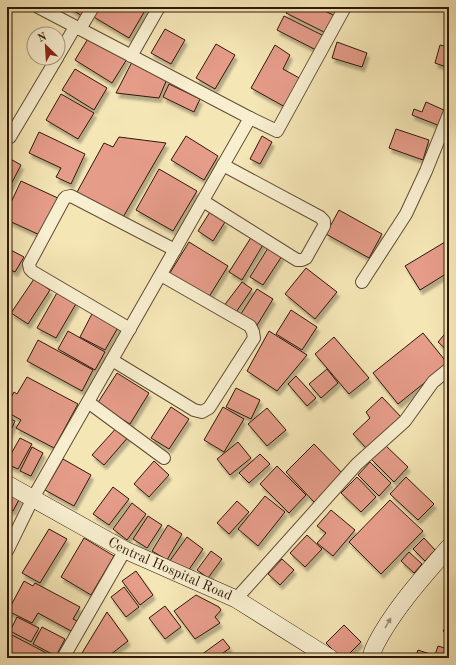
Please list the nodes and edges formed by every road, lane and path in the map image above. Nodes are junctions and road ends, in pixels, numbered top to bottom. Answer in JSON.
{"nodes":[{"id":1,"x":38,"y":7,"type":"edge"},
{"id":2,"x":93,"y":7,"type":"edge"},
{"id":3,"x":159,"y":7,"type":"edge"},
{"id":4,"x":345,"y":7,"type":"edge"},
{"id":5,"x":78,"y":28,"type":"junction"},
{"id":6,"x":66,"y":45,"type":"edge"},
{"id":7,"x":131,"y":56,"type":"junction"},
{"id":8,"x":52,"y":66,"type":"edge"},
{"id":9,"x":449,"y":114,"type":"edge"},
{"id":10,"x":250,"y":118,"type":"junction"},
{"id":11,"x":7,"y":135,"type":"edge"},
{"id":12,"x":223,"y":166,"type":"junction"},
{"id":13,"x":203,"y":201,"type":"junction"},
{"id":14,"x":175,"y":250,"type":"junction"},
{"id":15,"x":160,"y":275,"type":"junction"},
{"id":16,"x":362,"y":282,"type":"dead end"},
{"id":17,"x":130,"y":329,"type":"junction"},
{"id":18,"x":112,"y":360,"type":"junction"},
{"id":19,"x":449,"y":369,"type":"edge"},
{"id":20,"x":88,"y":402,"type":"junction"},
{"id":21,"x":164,"y":458,"type":"dead end"},
{"id":22,"x":7,"y":484,"type":"edge"},
{"id":23,"x":32,"y":498,"type":"junction"},
{"id":24,"x":449,"y":547,"type":"edge"},
{"id":25,"x":126,"y":550,"type":"junction"},
{"id":26,"x":7,"y":551,"type":"edge"},
{"id":27,"x":236,"y":599,"type":"junction"},
{"id":28,"x":64,"y":658,"type":"edge"},
{"id":29,"x":330,"y":658,"type":"edge"},
{"id":30,"x":371,"y":658,"type":"edge"}],
"edges":[{"from":1,"to":5,"type":"street"},
{"from":2,"to":5,"type":"street"},
{"from":3,"to":7,"type":"street"},
{"from":4,"to":10,"type":"street"},
{"from":5,"to":6,"type":"street"},
{"from":5,"to":7,"type":"street"},
{"from":7,"to":10,"type":"street"},
{"from":8,"to":11,"type":"street"},
{"from":9,"to":16,"type":"street"},
{"from":10,"to":12,"type":"street"},
{"from":12,"to":13,"type":"street"},
{"from":12,"to":13,"type":"street"},
{"from":13,"to":14,"type":"street"},
{"from":14,"to":15,"type":"street"},
{"from":14,"to":17,"type":"street"},
{"from":15,"to":17,"type":"street"},
{"from":15,"to":18,"type":"street"},
{"from":17,"to":18,"type":"street"},
{"from":18,"to":20,"type":"street"},
{"from":19,"to":27,"type":"street"},
{"from":20,"to":21,"type":"street"},
{"from":20,"to":23,"type":"street"},
{"from":22,"to":23,"type":"street","name":"Central Hospital Road"},
{"from":23,"to":25,"type":"street","name":"Central Hospital Road"},
{"from":23,"to":26,"type":"street"},
{"from":30,"to":24,"type":"street","one_way":true},
{"from":25,"to":27,"type":"street","name":"Central Hospital Road"},
{"from":25,"to":28,"type":"street"},
{"from":27,"to":29,"type":"street","name":"Central Hospital Road"}]}
